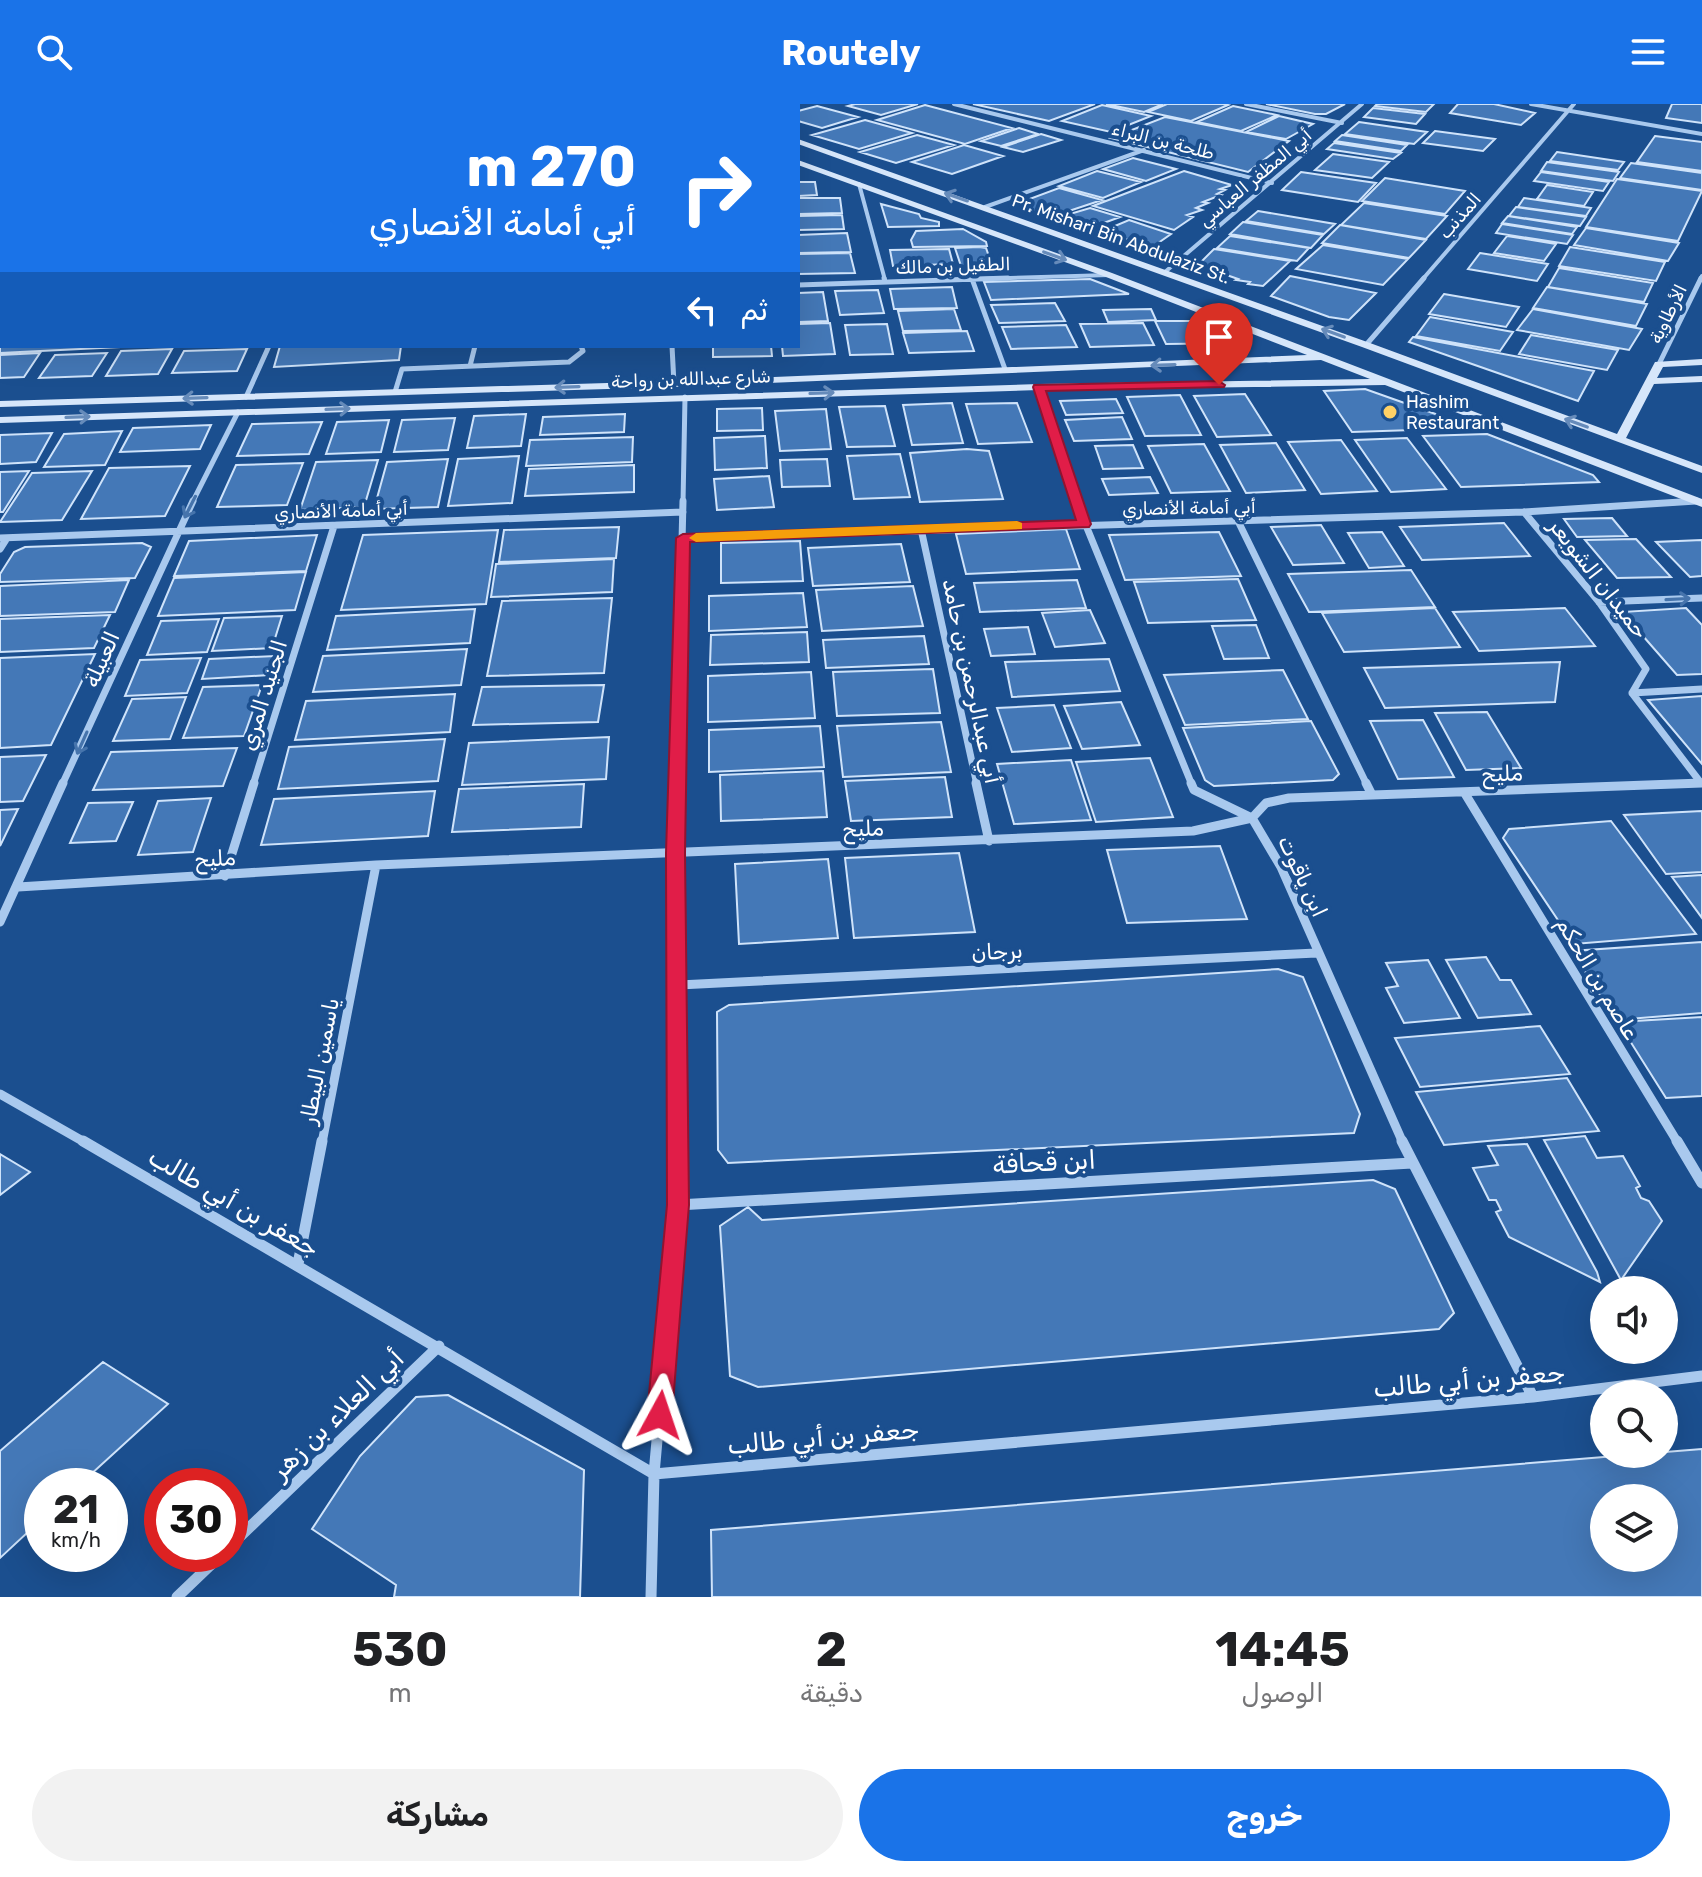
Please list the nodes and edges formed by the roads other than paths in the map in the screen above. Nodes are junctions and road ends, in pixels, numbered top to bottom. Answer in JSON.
{"nodes":[{"id":1,"x":954,"y":104,"type":"edge"},
{"id":2,"x":1246,"y":104,"type":"edge"},
{"id":3,"x":1362,"y":104,"type":"edge"},
{"id":4,"x":1531,"y":104,"type":"edge"},
{"id":5,"x":1574,"y":104,"type":"edge"},
{"id":6,"x":1569,"y":111,"type":"junction"},
{"id":7,"x":1342,"y":123,"type":"junction"},
{"id":8,"x":1702,"y":134,"type":"edge"},
{"id":9,"x":800,"y":142,"type":"edge"},
{"id":10,"x":1145,"y":150,"type":"junction"},
{"id":11,"x":800,"y":163,"type":"edge"},
{"id":12,"x":1272,"y":183,"type":"junction"},
{"id":13,"x":859,"y":184,"type":"junction"},
{"id":14,"x":985,"y":207,"type":"junction"},
{"id":15,"x":1165,"y":272,"type":"junction"},
{"id":16,"x":1109,"y":275,"type":"junction"},
{"id":17,"x":1702,"y":276,"type":"edge"},
{"id":18,"x":972,"y":279,"type":"junction"},
{"id":19,"x":885,"y":282,"type":"junction"},
{"id":20,"x":800,"y":285,"type":"edge"},
{"id":21,"x":1366,"y":345,"type":"junction"},
{"id":22,"x":268,"y":348,"type":"edge"},
{"id":23,"x":474,"y":348,"type":"edge"},
{"id":24,"x":582,"y":348,"type":"edge"},
{"id":25,"x":672,"y":348,"type":"edge"},
{"id":26,"x":1325,"y":357,"type":"junction"},
{"id":27,"x":1260,"y":362,"type":"junction"},
{"id":28,"x":1702,"y":362,"type":"edge"},
{"id":29,"x":1659,"y":364,"type":"junction"},
{"id":30,"x":470,"y":366,"type":"junction"},
{"id":31,"x":1005,"y":369,"type":"junction"},
{"id":32,"x":1702,"y":379,"type":"edge"},
{"id":33,"x":1650,"y":381,"type":"junction"},
{"id":34,"x":1383,"y":382,"type":"junction"},
{"id":35,"x":674,"y":384,"type":"junction"},
{"id":36,"x":1280,"y":384,"type":"junction"},
{"id":37,"x":1039,"y":387,"type":"junction"},
{"id":38,"x":395,"y":392,"type":"junction"},
{"id":39,"x":246,"y":397,"type":"junction"},
{"id":40,"x":685,"y":397,"type":"junction"},
{"id":41,"x":0,"y":404,"type":"edge"},
{"id":42,"x":238,"y":412,"type":"junction"},
{"id":43,"x":0,"y":420,"type":"edge"},
{"id":44,"x":1620,"y":439,"type":"junction"},
{"id":45,"x":1702,"y":470,"type":"edge"},
{"id":46,"x":1699,"y":502,"type":"edge"},
{"id":47,"x":683,"y":512,"type":"junction"},
{"id":48,"x":1524,"y":512,"type":"junction"},
{"id":49,"x":1238,"y":521,"type":"junction"},
{"id":50,"x":1084,"y":524,"type":"junction"},
{"id":51,"x":334,"y":526,"type":"junction"},
{"id":52,"x":921,"y":529,"type":"junction"},
{"id":53,"x":178,"y":530,"type":"junction"},
{"id":54,"x":3,"y":538,"type":"edge"},
{"id":55,"x":683,"y":538,"type":"junction"},
{"id":56,"x":0,"y":549,"type":"edge"},
{"id":57,"x":1702,"y":598,"type":"edge"},
{"id":58,"x":1599,"y":602,"type":"junction"},
{"id":59,"x":1702,"y":689,"type":"edge"},
{"id":60,"x":1632,"y":693,"type":"junction"},
{"id":61,"x":1702,"y":783,"type":"edge"},
{"id":62,"x":1464,"y":792,"type":"junction"},
{"id":63,"x":1372,"y":795,"type":"junction"},
{"id":64,"x":1252,"y":818,"type":"junction"},
{"id":65,"x":989,"y":841,"type":"junction"},
{"id":66,"x":675,"y":853,"type":"junction"},
{"id":67,"x":376,"y":865,"type":"junction"},
{"id":68,"x":225,"y":876,"type":"junction"},
{"id":69,"x":18,"y":887,"type":"junction"},
{"id":70,"x":0,"y":922,"type":"edge"},
{"id":71,"x":1316,"y":953,"type":"junction"},
{"id":72,"x":679,"y":985,"type":"junction"},
{"id":73,"x":0,"y":1094,"type":"edge"},
{"id":74,"x":1412,"y":1163,"type":"junction"},
{"id":75,"x":1702,"y":1183,"type":"edge"},
{"id":76,"x":678,"y":1205,"type":"junction"},
{"id":77,"x":298,"y":1264,"type":"junction"},
{"id":78,"x":439,"y":1346,"type":"junction"},
{"id":79,"x":1702,"y":1376,"type":"edge"},
{"id":80,"x":1533,"y":1397,"type":"junction"},
{"id":81,"x":654,"y":1474,"type":"junction"},
{"id":82,"x":248,"y":1529,"type":"edge"},
{"id":83,"x":205,"y":1572,"type":"edge"},
{"id":84,"x":182,"y":1596,"type":"edge"},
{"id":85,"x":651,"y":1597,"type":"edge"}],
"edges":[{"from":1,"to":10,"type":"street","name":"طلحة بن البراء"},
{"from":2,"to":7,"type":"street"},
{"from":3,"to":7,"type":"street","name":"أبي المظفر العباسي"},
{"from":4,"to":6,"type":"street"},
{"from":5,"to":6,"type":"street","name":"المذنب"},
{"from":6,"to":8,"type":"street"},
{"from":6,"to":21,"type":"street","name":"المذنب"},
{"from":7,"to":12,"type":"street","name":"أبي المظفر العباسي"},
{"from":14,"to":9,"type":"street","name":"Pr. Mishari Bin Abdulaziz St.","one_way":true},
{"from":10,"to":12,"type":"street","name":"طلحة بن البراء"},
{"from":10,"to":14,"type":"street"},
{"from":11,"to":13,"type":"street"},
{"from":12,"to":15,"type":"street","name":"أبي المظفر العباسي"},
{"from":13,"to":16,"type":"street","one_way":true},
{"from":13,"to":19,"type":"street"},
{"from":14,"to":15,"type":"street","name":"Pr. Mishari Bin Abdulaziz St."},
{"from":21,"to":15,"type":"street","name":"Pr. Mishari Bin Abdulaziz St.","one_way":true},
{"from":16,"to":18,"type":"street","name":"الطفيل بن مالك"},
{"from":16,"to":26,"type":"street"},
{"from":17,"to":29,"type":"street","name":"الأرطاوية"},
{"from":18,"to":19,"type":"street","name":"الطفيل بن مالك"},
{"from":18,"to":31,"type":"street"},
{"from":19,"to":20,"type":"street","name":"الطفيل بن مالك"},
{"from":44,"to":21,"type":"street","name":"Pr. Mishari Bin Abdulaziz St.","one_way":true},
{"from":22,"to":39,"type":"street"},
{"from":23,"to":30,"type":"street"},
{"from":24,"to":30,"type":"street"},
{"from":25,"to":35,"type":"street"},
{"from":26,"to":27,"type":"street","name":"شارع عبدالله بن رواحة"},
{"from":26,"to":34,"type":"street"},
{"from":27,"to":31,"type":"street","name":"شارع عبدالله بن رواحة","one_way":true},
{"from":27,"to":36,"type":"street"},
{"from":28,"to":29,"type":"street"},
{"from":29,"to":33,"type":"street"},
{"from":30,"to":38,"type":"street"},
{"from":31,"to":35,"type":"street","name":"شارع عبدالله بن رواحة"},
{"from":32,"to":33,"type":"street"},
{"from":33,"to":44,"type":"street"},
{"from":34,"to":36,"type":"street","name":"شارع عبدالله بن رواحة"},
{"from":34,"to":46,"type":"street"},
{"from":35,"to":38,"type":"street","name":"شارع عبدالله بن رواحة","one_way":true},
{"from":36,"to":37,"type":"street","name":"شارع عبدالله بن رواحة"},
{"from":40,"to":37,"type":"street","name":"شارع عبدالله بن رواحة","one_way":true},
{"from":37,"to":50,"type":"street","name":"ابن ياقوت"},
{"from":38,"to":39,"type":"street","name":"شارع عبدالله بن رواحة"},
{"from":39,"to":41,"type":"street","name":"شارع عبدالله بن رواحة","one_way":true},
{"from":42,"to":40,"type":"street","name":"شارع عبدالله بن رواحة","one_way":true},
{"from":40,"to":47,"type":"street"},
{"from":43,"to":42,"type":"street","name":"شارع عبدالله بن رواحة","one_way":true},
{"from":42,"to":53,"type":"street","name":"العبيلة","one_way":true},
{"from":44,"to":45,"type":"street","name":"Pr. Mishari Bin Abdulaziz St."},
{"from":46,"to":48,"type":"street","name":"أبي أمامة الأنصاري"},
{"from":47,"to":51,"type":"street","name":"أبي أمامة الأنصاري"},
{"from":47,"to":55,"type":"street"},
{"from":48,"to":49,"type":"street","name":"أبي أمامة الأنصاري"},
{"from":48,"to":58,"type":"street","name":"حميدان الشويعر"},
{"from":49,"to":50,"type":"street","name":"أبي أمامة الأنصاري"},
{"from":49,"to":63,"type":"street"},
{"from":50,"to":52,"type":"street","name":"أبي أمامة الأنصاري"},
{"from":50,"to":64,"type":"street","name":"ابن ياقوت"},
{"from":51,"to":53,"type":"street","name":"أبي أمامة الأنصاري"},
{"from":51,"to":68,"type":"street","name":"الجنيد المري"},
{"from":52,"to":55,"type":"street","name":"أبي أمامة الأنصاري"},
{"from":52,"to":65,"type":"street","name":"أبي عبدالرحمن بن حامد"},
{"from":53,"to":54,"type":"street","name":"أبي أمامة الأنصاري"},
{"from":53,"to":69,"type":"street","name":"العبيلة","one_way":true},
{"from":54,"to":56,"type":"street"},
{"from":55,"to":66,"type":"street"},
{"from":58,"to":57,"type":"street","one_way":true},
{"from":58,"to":60,"type":"street","name":"حميدان الشويعر"},
{"from":59,"to":60,"type":"street"},
{"from":60,"to":61,"type":"street"},
{"from":61,"to":62,"type":"street","name":"مليح"},
{"from":62,"to":63,"type":"street","name":"مليح"},
{"from":62,"to":75,"type":"street","name":"عاصم بن الحكم"},
{"from":63,"to":64,"type":"street","name":"مليح"},
{"from":64,"to":65,"type":"street","name":"مليح"},
{"from":64,"to":71,"type":"street","name":"ابن ياقوت"},
{"from":65,"to":66,"type":"street","name":"مليح"},
{"from":66,"to":67,"type":"street","name":"مليح"},
{"from":66,"to":72,"type":"street"},
{"from":67,"to":68,"type":"street","name":"مليح"},
{"from":67,"to":77,"type":"street","name":"ياسمين البيطار"},
{"from":68,"to":69,"type":"street","name":"مليح"},
{"from":69,"to":70,"type":"street","name":"العبيلة"},
{"from":71,"to":72,"type":"street","name":"برجان"},
{"from":71,"to":74,"type":"street","name":"ابن ياقوت"},
{"from":72,"to":76,"type":"street"},
{"from":73,"to":77,"type":"street","name":"جعفر بن أبي طالب"},
{"from":74,"to":76,"type":"street","name":"ابن قحافة"},
{"from":74,"to":80,"type":"street","name":"ابن ياقوت"},
{"from":76,"to":81,"type":"street"},
{"from":77,"to":78,"type":"street","name":"جعفر بن أبي طالب"},
{"from":78,"to":81,"type":"street","name":"جعفر بن أبي طالب"},
{"from":78,"to":82,"type":"street","name":"أبي العلاء بن زهر"},
{"from":79,"to":80,"type":"street","name":"جعفر بن أبي طالب"},
{"from":80,"to":81,"type":"street","name":"جعفر بن أبي طالب"},
{"from":81,"to":85,"type":"street"},
{"from":83,"to":84,"type":"street"}]}
